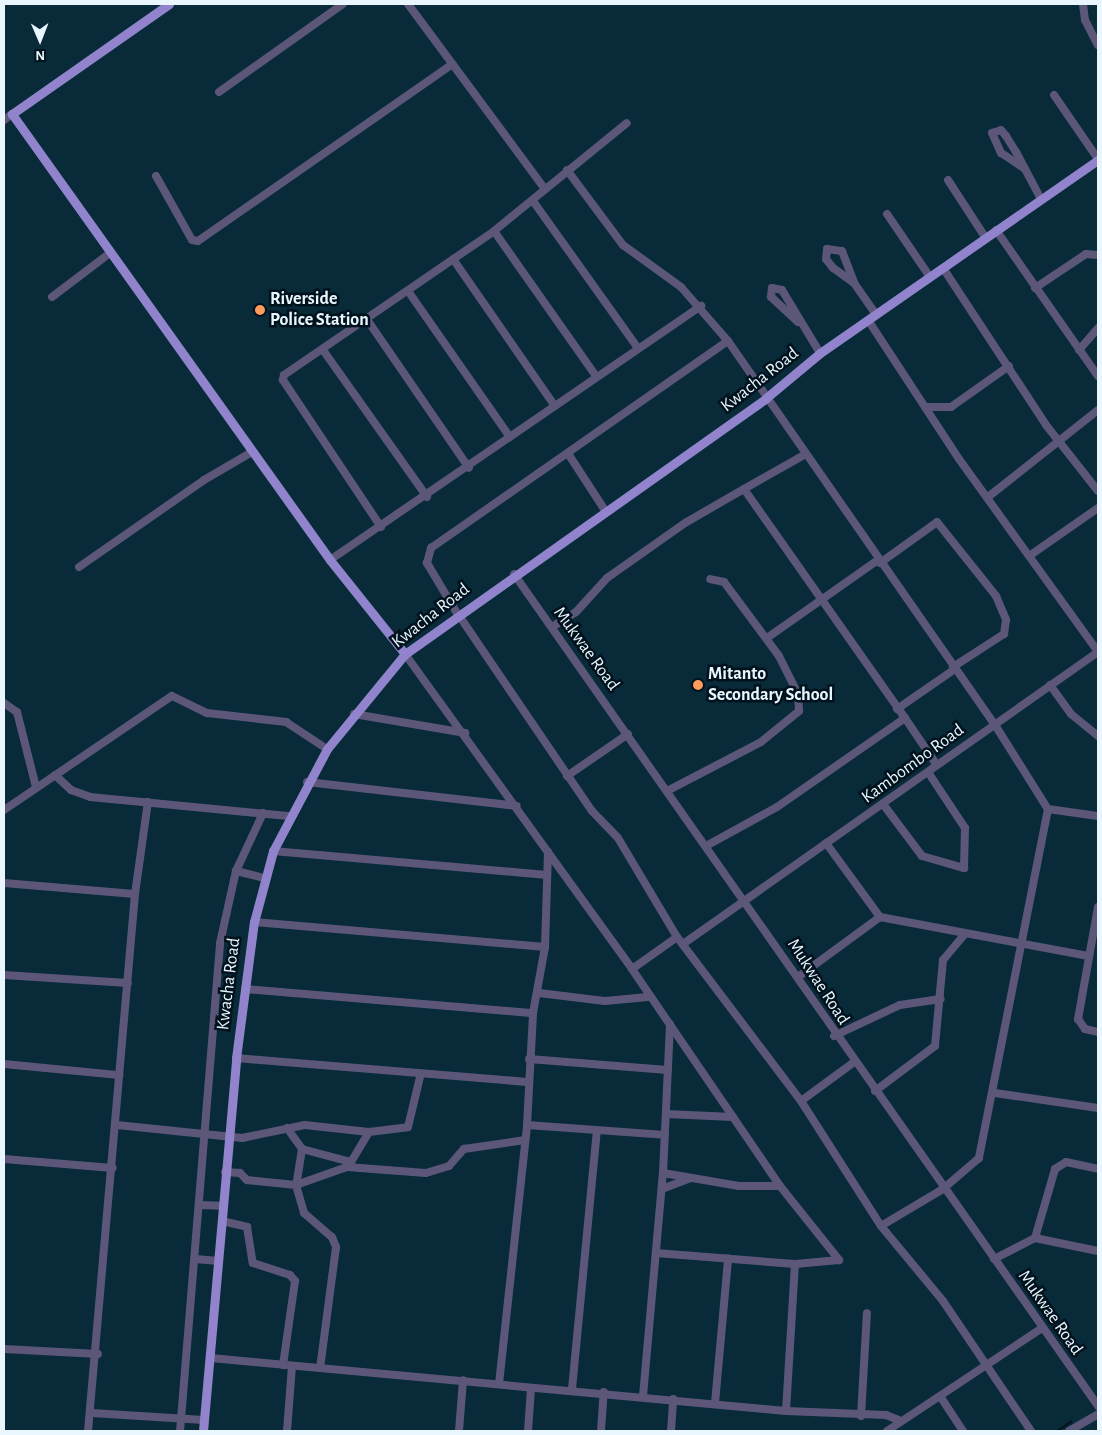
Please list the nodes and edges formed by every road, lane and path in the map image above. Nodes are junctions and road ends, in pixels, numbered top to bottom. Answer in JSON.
{"nodes":[{"id":1,"x":168,"y":4,"type":"edge"},
{"id":2,"x":343,"y":4,"type":"edge"},
{"id":3,"x":408,"y":4,"type":"edge"},
{"id":4,"x":1083,"y":4,"type":"edge"},
{"id":5,"x":1098,"y":45,"type":"edge"},
{"id":6,"x":453,"y":64,"type":"junction"},
{"id":7,"x":219,"y":92,"type":"dead end"},
{"id":8,"x":1054,"y":95,"type":"dead end"},
{"id":9,"x":12,"y":114,"type":"junction"},
{"id":10,"x":4,"y":120,"type":"edge"},
{"id":11,"x":627,"y":124,"type":"dead end"},
{"id":12,"x":1098,"y":160,"type":"edge"},
{"id":13,"x":567,"y":170,"type":"junction"},
{"id":14,"x":1025,"y":170,"type":"junction"},
{"id":15,"x":156,"y":176,"type":"dead end"},
{"id":16,"x":948,"y":180,"type":"dead end"},
{"id":17,"x":544,"y":188,"type":"junction"},
{"id":18,"x":1041,"y":199,"type":"junction"},
{"id":19,"x":533,"y":201,"type":"junction"},
{"id":20,"x":887,"y":214,"type":"dead end"},
{"id":21,"x":996,"y":230,"type":"junction"},
{"id":22,"x":494,"y":231,"type":"junction"},
{"id":23,"x":985,"y":237,"type":"junction"},
{"id":24,"x":110,"y":253,"type":"junction"},
{"id":25,"x":1098,"y":255,"type":"edge"},
{"id":26,"x":453,"y":259,"type":"junction"},
{"id":27,"x":943,"y":268,"type":"junction"},
{"id":28,"x":930,"y":277,"type":"junction"},
{"id":29,"x":854,"y":283,"type":"junction"},
{"id":30,"x":1035,"y":288,"type":"junction"},
{"id":31,"x":408,"y":291,"type":"junction"},
{"id":32,"x":52,"y":297,"type":"dead end"},
{"id":33,"x":701,"y":306,"type":"junction"},
{"id":34,"x":876,"y":314,"type":"junction"},
{"id":35,"x":868,"y":320,"type":"junction"},
{"id":36,"x":368,"y":321,"type":"junction"},
{"id":37,"x":798,"y":322,"type":"dead end"},
{"id":38,"x":1098,"y":328,"type":"edge"},
{"id":39,"x":728,"y":341,"type":"junction"},
{"id":40,"x":637,"y":347,"type":"junction"},
{"id":41,"x":323,"y":350,"type":"junction"},
{"id":42,"x":1079,"y":350,"type":"junction"},
{"id":43,"x":820,"y":353,"type":"junction"},
{"id":44,"x":1009,"y":366,"type":"junction"},
{"id":45,"x":596,"y":376,"type":"junction"},
{"id":46,"x":1098,"y":376,"type":"edge"},
{"id":47,"x":766,"y":398,"type":"junction"},
{"id":48,"x":554,"y":405,"type":"junction"},
{"id":49,"x":925,"y":407,"type":"junction"},
{"id":50,"x":1098,"y":410,"type":"edge"},
{"id":51,"x":510,"y":437,"type":"junction"},
{"id":52,"x":1058,"y":440,"type":"junction"},
{"id":53,"x":252,"y":452,"type":"junction"},
{"id":54,"x":804,"y":454,"type":"junction"},
{"id":55,"x":569,"y":455,"type":"junction"},
{"id":56,"x":469,"y":468,"type":"junction"},
{"id":57,"x":744,"y":489,"type":"junction"},
{"id":58,"x":1098,"y":491,"type":"edge"},
{"id":59,"x":427,"y":497,"type":"junction"},
{"id":60,"x":988,"y":497,"type":"junction"},
{"id":61,"x":1098,"y":508,"type":"edge"},
{"id":62,"x":606,"y":512,"type":"junction"},
{"id":63,"x":382,"y":527,"type":"junction"},
{"id":64,"x":1032,"y":554,"type":"junction"},
{"id":65,"x":330,"y":560,"type":"junction"},
{"id":66,"x":879,"y":561,"type":"junction"},
{"id":67,"x":79,"y":568,"type":"dead end"},
{"id":68,"x":514,"y":574,"type":"junction"},
{"id":69,"x":710,"y":580,"type":"dead end"},
{"id":70,"x":822,"y":600,"type":"junction"},
{"id":71,"x":458,"y":614,"type":"junction"},
{"id":72,"x":552,"y":627,"type":"junction"},
{"id":73,"x":767,"y":638,"type":"junction"},
{"id":74,"x":1098,"y":652,"type":"edge"},
{"id":75,"x":405,"y":654,"type":"junction"},
{"id":76,"x":954,"y":668,"type":"junction"},
{"id":77,"x":1050,"y":685,"type":"junction"},
{"id":78,"x":4,"y":703,"type":"edge"},
{"id":79,"x":897,"y":708,"type":"junction"},
{"id":80,"x":354,"y":714,"type":"junction"},
{"id":81,"x":904,"y":718,"type":"junction"},
{"id":82,"x":995,"y":725,"type":"junction"},
{"id":83,"x":465,"y":733,"type":"junction"},
{"id":84,"x":628,"y":734,"type":"junction"},
{"id":85,"x":1098,"y":736,"type":"edge"},
{"id":86,"x":327,"y":750,"type":"junction"},
{"id":87,"x":936,"y":764,"type":"junction"},
{"id":88,"x":928,"y":772,"type":"junction"},
{"id":89,"x":55,"y":775,"type":"junction"},
{"id":90,"x":567,"y":776,"type":"junction"},
{"id":91,"x":307,"y":782,"type":"junction"},
{"id":92,"x":36,"y":787,"type":"junction"},
{"id":93,"x":667,"y":792,"type":"junction"},
{"id":94,"x":148,"y":802,"type":"junction"},
{"id":95,"x":883,"y":804,"type":"junction"},
{"id":96,"x":517,"y":806,"type":"junction"},
{"id":97,"x":1048,"y":809,"type":"junction"},
{"id":98,"x":4,"y":810,"type":"edge"},
{"id":99,"x":263,"y":813,"type":"junction"},
{"id":100,"x":288,"y":816,"type":"junction"},
{"id":101,"x":1098,"y":816,"type":"edge"},
{"id":102,"x":826,"y":843,"type":"junction"},
{"id":103,"x":706,"y":846,"type":"junction"},
{"id":104,"x":273,"y":851,"type":"junction"},
{"id":105,"x":548,"y":852,"type":"junction"},
{"id":106,"x":236,"y":871,"type":"junction"},
{"id":107,"x":547,"y":875,"type":"junction"},
{"id":108,"x":265,"y":878,"type":"junction"},
{"id":109,"x":4,"y":883,"type":"edge"},
{"id":110,"x":135,"y":894,"type":"junction"},
{"id":111,"x":746,"y":901,"type":"junction"},
{"id":112,"x":1098,"y":907,"type":"edge"},
{"id":113,"x":880,"y":917,"type":"junction"},
{"id":114,"x":254,"y":922,"type":"junction"},
{"id":115,"x":964,"y":934,"type":"junction"},
{"id":116,"x":677,"y":937,"type":"junction"},
{"id":117,"x":1019,"y":941,"type":"junction"},
{"id":118,"x":683,"y":944,"type":"junction"},
{"id":119,"x":545,"y":946,"type":"junction"},
{"id":120,"x":1088,"y":956,"type":"junction"},
{"id":121,"x":632,"y":969,"type":"junction"},
{"id":122,"x":4,"y":975,"type":"edge"},
{"id":123,"x":798,"y":977,"type":"junction"},
{"id":124,"x":128,"y":983,"type":"junction"},
{"id":125,"x":244,"y":989,"type":"junction"},
{"id":126,"x":539,"y":993,"type":"junction"},
{"id":127,"x":648,"y":997,"type":"junction"},
{"id":128,"x":941,"y":999,"type":"junction"},
{"id":129,"x":532,"y":1013,"type":"junction"},
{"id":130,"x":670,"y":1024,"type":"junction"},
{"id":131,"x":1098,"y":1032,"type":"edge"},
{"id":132,"x":834,"y":1036,"type":"junction"},
{"id":133,"x":236,"y":1058,"type":"junction"},
{"id":134,"x":529,"y":1059,"type":"junction"},
{"id":135,"x":854,"y":1062,"type":"junction"},
{"id":136,"x":4,"y":1064,"type":"edge"},
{"id":137,"x":668,"y":1070,"type":"junction"},
{"id":138,"x":119,"y":1075,"type":"junction"},
{"id":139,"x":420,"y":1077,"type":"junction"},
{"id":140,"x":527,"y":1082,"type":"junction"},
{"id":141,"x":875,"y":1091,"type":"junction"},
{"id":142,"x":994,"y":1093,"type":"junction"},
{"id":143,"x":801,"y":1101,"type":"junction"},
{"id":144,"x":1098,"y":1108,"type":"edge"},
{"id":145,"x":666,"y":1114,"type":"junction"},
{"id":146,"x":733,"y":1117,"type":"junction"},
{"id":147,"x":527,"y":1125,"type":"junction"},
{"id":148,"x":117,"y":1126,"type":"junction"},
{"id":149,"x":287,"y":1128,"type":"junction"},
{"id":150,"x":597,"y":1130,"type":"junction"},
{"id":151,"x":369,"y":1132,"type":"junction"},
{"id":152,"x":205,"y":1133,"type":"junction"},
{"id":153,"x":665,"y":1135,"type":"junction"},
{"id":154,"x":230,"y":1137,"type":"junction"},
{"id":155,"x":525,"y":1140,"type":"junction"},
{"id":156,"x":302,"y":1149,"type":"junction"},
{"id":157,"x":4,"y":1159,"type":"edge"},
{"id":158,"x":348,"y":1164,"type":"junction"},
{"id":159,"x":113,"y":1168,"type":"junction"},
{"id":160,"x":1098,"y":1169,"type":"edge"},
{"id":161,"x":225,"y":1172,"type":"junction"},
{"id":162,"x":663,"y":1172,"type":"junction"},
{"id":163,"x":692,"y":1178,"type":"junction"},
{"id":164,"x":296,"y":1185,"type":"junction"},
{"id":165,"x":780,"y":1186,"type":"junction"},
{"id":166,"x":662,"y":1189,"type":"junction"},
{"id":167,"x":943,"y":1189,"type":"junction"},
{"id":168,"x":199,"y":1205,"type":"junction"},
{"id":169,"x":223,"y":1206,"type":"junction"},
{"id":170,"x":222,"y":1221,"type":"junction"},
{"id":171,"x":882,"y":1226,"type":"junction"},
{"id":172,"x":1035,"y":1238,"type":"junction"},
{"id":173,"x":1098,"y":1251,"type":"edge"},
{"id":174,"x":656,"y":1253,"type":"junction"},
{"id":175,"x":195,"y":1259,"type":"junction"},
{"id":176,"x":728,"y":1259,"type":"junction"},
{"id":177,"x":994,"y":1259,"type":"junction"},
{"id":178,"x":219,"y":1262,"type":"junction"},
{"id":179,"x":796,"y":1264,"type":"junction"},
{"id":180,"x":868,"y":1313,"type":"dead end"},
{"id":181,"x":1042,"y":1328,"type":"junction"},
{"id":182,"x":4,"y":1349,"type":"edge"},
{"id":183,"x":98,"y":1354,"type":"junction"},
{"id":184,"x":211,"y":1358,"type":"junction"},
{"id":185,"x":283,"y":1365,"type":"junction"},
{"id":186,"x":292,"y":1366,"type":"junction"},
{"id":187,"x":987,"y":1366,"type":"junction"},
{"id":188,"x":320,"y":1368,"type":"junction"},
{"id":189,"x":463,"y":1380,"type":"junction"},
{"id":190,"x":499,"y":1384,"type":"junction"},
{"id":191,"x":531,"y":1388,"type":"junction"},
{"id":192,"x":572,"y":1389,"type":"junction"},
{"id":193,"x":604,"y":1392,"type":"junction"},
{"id":194,"x":643,"y":1396,"type":"junction"},
{"id":195,"x":940,"y":1396,"type":"junction"},
{"id":196,"x":673,"y":1399,"type":"junction"},
{"id":197,"x":715,"y":1402,"type":"junction"},
{"id":198,"x":1098,"y":1406,"type":"edge"},
{"id":199,"x":786,"y":1412,"type":"junction"},
{"id":200,"x":92,"y":1413,"type":"junction"},
{"id":201,"x":1098,"y":1414,"type":"edge"},
{"id":202,"x":861,"y":1416,"type":"junction"},
{"id":203,"x":181,"y":1420,"type":"junction"},
{"id":204,"x":204,"y":1420,"type":"junction"},
{"id":205,"x":901,"y":1421,"type":"junction"},
{"id":206,"x":88,"y":1431,"type":"edge"},
{"id":207,"x":180,"y":1431,"type":"edge"},
{"id":208,"x":203,"y":1431,"type":"edge"},
{"id":209,"x":287,"y":1431,"type":"edge"},
{"id":210,"x":459,"y":1431,"type":"edge"},
{"id":211,"x":528,"y":1431,"type":"edge"},
{"id":212,"x":601,"y":1431,"type":"edge"},
{"id":213,"x":671,"y":1431,"type":"edge"},
{"id":214,"x":887,"y":1431,"type":"edge"},
{"id":215,"x":963,"y":1431,"type":"edge"},
{"id":216,"x":1031,"y":1431,"type":"edge"},
{"id":217,"x":1069,"y":1431,"type":"edge"}],
"edges":[{"from":1,"to":9,"type":"main road"},
{"from":2,"to":7,"type":"street"},
{"from":3,"to":6,"type":"street"},
{"from":4,"to":5,"type":"street"},
{"from":6,"to":15,"type":"street"},
{"from":6,"to":17,"type":"street"},
{"from":8,"to":12,"type":"street"},
{"from":9,"to":10,"type":"street"},
{"from":9,"to":24,"type":"main road"},
{"from":11,"to":13,"type":"street"},
{"from":12,"to":18,"type":"main road","name":"Kwacha Road"},
{"from":13,"to":17,"type":"street"},
{"from":13,"to":33,"type":"street"},
{"from":14,"to":14,"type":"street"},
{"from":14,"to":18,"type":"street"},
{"from":16,"to":23,"type":"street"},
{"from":17,"to":19,"type":"street"},
{"from":18,"to":21,"type":"main road","name":"Kwacha Road"},
{"from":19,"to":22,"type":"street"},
{"from":19,"to":40,"type":"street"},
{"from":20,"to":28,"type":"street"},
{"from":21,"to":23,"type":"main road","name":"Kwacha Road"},
{"from":21,"to":30,"type":"street"},
{"from":22,"to":26,"type":"street"},
{"from":22,"to":45,"type":"street"},
{"from":23,"to":27,"type":"main road","name":"Kwacha Road"},
{"from":24,"to":32,"type":"street"},
{"from":24,"to":53,"type":"main road"},
{"from":25,"to":30,"type":"street"},
{"from":26,"to":31,"type":"street"},
{"from":26,"to":48,"type":"street"},
{"from":27,"to":28,"type":"main road","name":"Kwacha Road"},
{"from":27,"to":44,"type":"street"},
{"from":28,"to":34,"type":"main road","name":"Kwacha Road"},
{"from":29,"to":29,"type":"street"},
{"from":29,"to":34,"type":"street"},
{"from":30,"to":42,"type":"street"},
{"from":31,"to":36,"type":"street"},
{"from":31,"to":51,"type":"street"},
{"from":33,"to":39,"type":"street"},
{"from":33,"to":40,"type":"street"},
{"from":34,"to":35,"type":"main road","name":"Kwacha Road"},
{"from":35,"to":43,"type":"main road","name":"Kwacha Road"},
{"from":35,"to":49,"type":"street"},
{"from":36,"to":41,"type":"street"},
{"from":36,"to":56,"type":"street"},
{"from":37,"to":43,"type":"street"},
{"from":38,"to":42,"type":"street"},
{"from":39,"to":47,"type":"street"},
{"from":39,"to":55,"type":"street"},
{"from":40,"to":45,"type":"street"},
{"from":41,"to":59,"type":"street"},
{"from":41,"to":63,"type":"street"},
{"from":42,"to":46,"type":"street"},
{"from":43,"to":47,"type":"main road","name":"Kwacha Road"},
{"from":44,"to":49,"type":"street"},
{"from":44,"to":52,"type":"street"},
{"from":45,"to":48,"type":"street"},
{"from":47,"to":54,"type":"street"},
{"from":47,"to":62,"type":"main road","name":"Kwacha Road"},
{"from":48,"to":51,"type":"street"},
{"from":49,"to":60,"type":"street"},
{"from":50,"to":52,"type":"street"},
{"from":51,"to":56,"type":"street"},
{"from":52,"to":58,"type":"street"},
{"from":52,"to":60,"type":"street"},
{"from":53,"to":65,"type":"main road"},
{"from":53,"to":67,"type":"street"},
{"from":54,"to":57,"type":"street"},
{"from":54,"to":66,"type":"street"},
{"from":55,"to":62,"type":"street"},
{"from":55,"to":71,"type":"street"},
{"from":56,"to":59,"type":"street"},
{"from":57,"to":70,"type":"street"},
{"from":57,"to":72,"type":"street"},
{"from":59,"to":63,"type":"street"},
{"from":60,"to":64,"type":"street"},
{"from":61,"to":64,"type":"street"},
{"from":62,"to":68,"type":"main road","name":"Kwacha Road"},
{"from":63,"to":65,"type":"street"},
{"from":64,"to":74,"type":"street"},
{"from":65,"to":75,"type":"main road"},
{"from":66,"to":70,"type":"street"},
{"from":66,"to":76,"type":"street"},
{"from":66,"to":76,"type":"street"},
{"from":68,"to":71,"type":"main road","name":"Kwacha Road"},
{"from":68,"to":72,"type":"street","name":"Mukwae Road"},
{"from":69,"to":73,"type":"street"},
{"from":70,"to":73,"type":"street"},
{"from":70,"to":79,"type":"street"},
{"from":71,"to":75,"type":"main road","name":"Kwacha Road"},
{"from":71,"to":90,"type":"street"},
{"from":72,"to":84,"type":"street","name":"Mukwae Road"},
{"from":73,"to":93,"type":"street"},
{"from":74,"to":77,"type":"street","name":"Kambombo Road"},
{"from":75,"to":80,"type":"main road","name":"Kwacha Road"},
{"from":75,"to":83,"type":"street"},
{"from":76,"to":79,"type":"street"},
{"from":76,"to":82,"type":"street"},
{"from":77,"to":82,"type":"street","name":"Kambombo Road"},
{"from":77,"to":85,"type":"street"},
{"from":78,"to":92,"type":"street"},
{"from":79,"to":81,"type":"street"},
{"from":80,"to":83,"type":"street"},
{"from":80,"to":86,"type":"main road","name":"Kwacha Road"},
{"from":81,"to":87,"type":"street"},
{"from":81,"to":103,"type":"street"},
{"from":82,"to":87,"type":"street","name":"Kambombo Road"},
{"from":82,"to":97,"type":"street"},
{"from":83,"to":96,"type":"street"},
{"from":84,"to":90,"type":"street"},
{"from":84,"to":93,"type":"street","name":"Mukwae Road"},
{"from":86,"to":89,"type":"street"},
{"from":86,"to":91,"type":"main road","name":"Kwacha Road"},
{"from":87,"to":88,"type":"street","name":"Kambombo Road"},
{"from":88,"to":95,"type":"street","name":"Kambombo Road"},
{"from":88,"to":95,"type":"street"},
{"from":89,"to":92,"type":"street"},
{"from":89,"to":94,"type":"street"},
{"from":90,"to":116,"type":"street"},
{"from":91,"to":96,"type":"street"},
{"from":91,"to":100,"type":"main road","name":"Kwacha Road"},
{"from":92,"to":98,"type":"street"},
{"from":93,"to":103,"type":"street","name":"Mukwae Road"},
{"from":94,"to":99,"type":"street"},
{"from":94,"to":110,"type":"street"},
{"from":95,"to":102,"type":"street","name":"Kambombo Road"},
{"from":96,"to":105,"type":"street"},
{"from":97,"to":101,"type":"street"},
{"from":97,"to":117,"type":"street"},
{"from":99,"to":100,"type":"street"},
{"from":99,"to":106,"type":"street"},
{"from":100,"to":104,"type":"main road","name":"Kwacha Road"},
{"from":102,"to":111,"type":"street","name":"Kambombo Road"},
{"from":102,"to":113,"type":"street"},
{"from":103,"to":111,"type":"street","name":"Mukwae Road"},
{"from":104,"to":107,"type":"street"},
{"from":104,"to":108,"type":"main road","name":"Kwacha Road"},
{"from":105,"to":107,"type":"street"},
{"from":105,"to":121,"type":"street"},
{"from":106,"to":108,"type":"street"},
{"from":106,"to":152,"type":"street"},
{"from":107,"to":119,"type":"street"},
{"from":108,"to":114,"type":"main road","name":"Kwacha Road"},
{"from":109,"to":110,"type":"street"},
{"from":110,"to":124,"type":"street"},
{"from":111,"to":118,"type":"street","name":"Kambombo Road"},
{"from":111,"to":123,"type":"street","name":"Mukwae Road"},
{"from":112,"to":120,"type":"street"},
{"from":113,"to":115,"type":"street"},
{"from":113,"to":123,"type":"street"},
{"from":114,"to":119,"type":"street"},
{"from":114,"to":125,"type":"main road","name":"Kwacha Road"},
{"from":115,"to":117,"type":"street"},
{"from":115,"to":128,"type":"street"},
{"from":116,"to":118,"type":"street"},
{"from":116,"to":121,"type":"street"},
{"from":117,"to":120,"type":"street"},
{"from":117,"to":142,"type":"street"},
{"from":118,"to":143,"type":"street"},
{"from":119,"to":126,"type":"street"},
{"from":120,"to":131,"type":"street"},
{"from":121,"to":127,"type":"street"},
{"from":122,"to":124,"type":"street"},
{"from":123,"to":132,"type":"street","name":"Mukwae Road"},
{"from":124,"to":138,"type":"street"},
{"from":125,"to":129,"type":"street"},
{"from":125,"to":133,"type":"main road","name":"Kwacha Road"},
{"from":126,"to":127,"type":"street"},
{"from":126,"to":129,"type":"street"},
{"from":127,"to":130,"type":"street"},
{"from":128,"to":132,"type":"street"},
{"from":128,"to":141,"type":"street"},
{"from":129,"to":134,"type":"street"},
{"from":130,"to":137,"type":"street"},
{"from":130,"to":146,"type":"street"},
{"from":132,"to":135,"type":"street","name":"Mukwae Road"},
{"from":133,"to":139,"type":"street"},
{"from":133,"to":154,"type":"main road","name":"Kwacha Road"},
{"from":134,"to":137,"type":"street"},
{"from":134,"to":140,"type":"street"},
{"from":135,"to":141,"type":"street","name":"Mukwae Road"},
{"from":135,"to":143,"type":"street"},
{"from":136,"to":138,"type":"street"},
{"from":137,"to":145,"type":"street"},
{"from":138,"to":148,"type":"street"},
{"from":139,"to":140,"type":"street"},
{"from":139,"to":151,"type":"street"},
{"from":140,"to":147,"type":"street"},
{"from":141,"to":167,"type":"street","name":"Mukwae Road"},
{"from":142,"to":144,"type":"street"},
{"from":142,"to":167,"type":"street"},
{"from":143,"to":171,"type":"street"},
{"from":145,"to":146,"type":"street"},
{"from":145,"to":153,"type":"street"},
{"from":146,"to":165,"type":"street"},
{"from":147,"to":150,"type":"street"},
{"from":147,"to":155,"type":"street"},
{"from":148,"to":152,"type":"street"},
{"from":148,"to":159,"type":"street"},
{"from":149,"to":151,"type":"street"},
{"from":149,"to":154,"type":"street"},
{"from":149,"to":156,"type":"street"},
{"from":150,"to":153,"type":"street"},
{"from":150,"to":192,"type":"street"},
{"from":151,"to":158,"type":"street"},
{"from":152,"to":154,"type":"street"},
{"from":152,"to":168,"type":"street"},
{"from":153,"to":162,"type":"street"},
{"from":154,"to":161,"type":"main road","name":"Kwacha Road"},
{"from":155,"to":158,"type":"street"},
{"from":155,"to":190,"type":"street"},
{"from":156,"to":158,"type":"street"},
{"from":156,"to":164,"type":"street"},
{"from":157,"to":159,"type":"street"},
{"from":158,"to":164,"type":"street"},
{"from":159,"to":183,"type":"street"},
{"from":160,"to":172,"type":"street"},
{"from":161,"to":164,"type":"street"},
{"from":161,"to":169,"type":"main road","name":"Kwacha Road"},
{"from":162,"to":163,"type":"street"},
{"from":162,"to":166,"type":"street"},
{"from":163,"to":165,"type":"street"},
{"from":163,"to":166,"type":"street"},
{"from":164,"to":188,"type":"street"},
{"from":165,"to":179,"type":"street"},
{"from":166,"to":174,"type":"street"},
{"from":167,"to":171,"type":"street"},
{"from":167,"to":177,"type":"street","name":"Mukwae Road"},
{"from":168,"to":169,"type":"street"},
{"from":168,"to":175,"type":"street"},
{"from":169,"to":170,"type":"main road","name":"Kwacha Road"},
{"from":170,"to":178,"type":"main road","name":"Kwacha Road"},
{"from":170,"to":185,"type":"street"},
{"from":171,"to":187,"type":"street"},
{"from":172,"to":173,"type":"street"},
{"from":172,"to":177,"type":"street"},
{"from":174,"to":176,"type":"street"},
{"from":174,"to":194,"type":"street"},
{"from":175,"to":178,"type":"street"},
{"from":175,"to":203,"type":"street"},
{"from":176,"to":179,"type":"street"},
{"from":176,"to":197,"type":"street"},
{"from":177,"to":181,"type":"street","name":"Mukwae Road"},
{"from":178,"to":184,"type":"main road","name":"Kwacha Road"},
{"from":179,"to":199,"type":"street"},
{"from":180,"to":202,"type":"street"},
{"from":181,"to":187,"type":"street"},
{"from":181,"to":198,"type":"street","name":"Mukwae Road"},
{"from":182,"to":183,"type":"street"},
{"from":183,"to":200,"type":"street"},
{"from":184,"to":185,"type":"street"},
{"from":184,"to":204,"type":"main road","name":"Kwacha Road"},
{"from":185,"to":186,"type":"street"},
{"from":186,"to":188,"type":"street"},
{"from":186,"to":209,"type":"street"},
{"from":187,"to":195,"type":"street"},
{"from":187,"to":216,"type":"street"},
{"from":188,"to":189,"type":"street"},
{"from":189,"to":190,"type":"street"},
{"from":189,"to":210,"type":"street"},
{"from":190,"to":191,"type":"street"},
{"from":191,"to":192,"type":"street"},
{"from":191,"to":211,"type":"street"},
{"from":192,"to":193,"type":"street"},
{"from":193,"to":194,"type":"street"},
{"from":193,"to":212,"type":"street"},
{"from":194,"to":196,"type":"street"},
{"from":195,"to":205,"type":"street"},
{"from":195,"to":215,"type":"street"},
{"from":196,"to":197,"type":"street"},
{"from":196,"to":213,"type":"street"},
{"from":197,"to":199,"type":"street"},
{"from":199,"to":202,"type":"street"},
{"from":200,"to":203,"type":"street"},
{"from":200,"to":206,"type":"street"},
{"from":201,"to":217,"type":"street"},
{"from":202,"to":205,"type":"street"},
{"from":203,"to":204,"type":"street"},
{"from":203,"to":207,"type":"street"},
{"from":204,"to":208,"type":"main road","name":"Kwacha Road"},
{"from":205,"to":214,"type":"street"}]}
